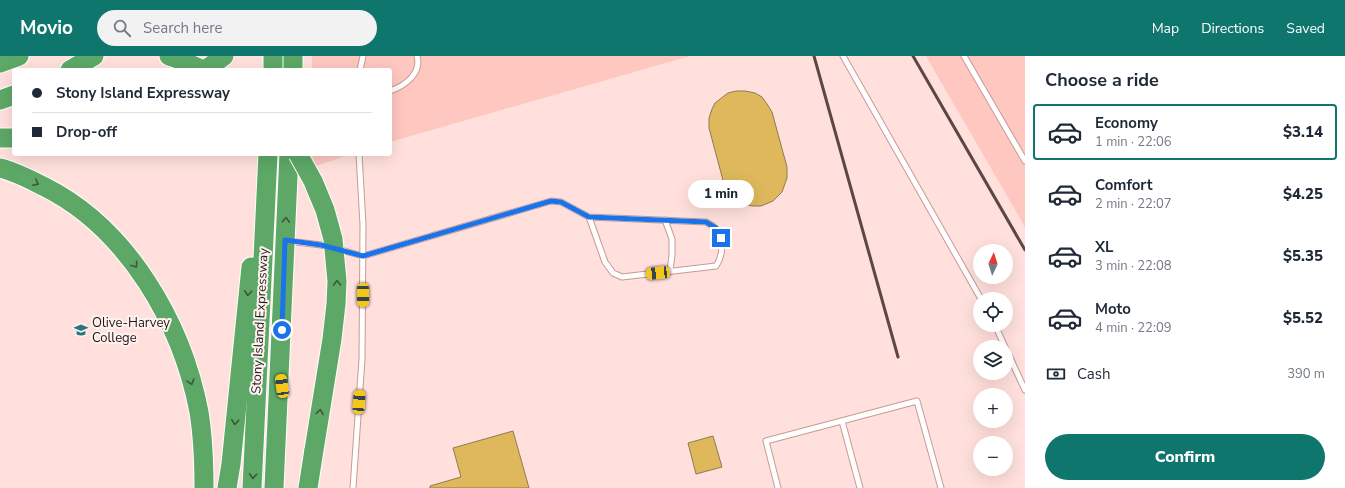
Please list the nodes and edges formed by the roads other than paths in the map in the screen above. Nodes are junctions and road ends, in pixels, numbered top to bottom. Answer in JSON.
{"nodes":[{"id":1,"x":19,"y":56,"type":"edge"},
{"id":2,"x":94,"y":56,"type":"edge"},
{"id":3,"x":169,"y":56,"type":"edge"},
{"id":4,"x":224,"y":56,"type":"edge"},
{"id":5,"x":273,"y":56,"type":"edge"},
{"id":6,"x":294,"y":56,"type":"edge"},
{"id":7,"x":363,"y":56,"type":"edge"},
{"id":8,"x":418,"y":56,"type":"edge"},
{"id":9,"x":843,"y":56,"type":"edge"},
{"id":10,"x":964,"y":56,"type":"edge"},
{"id":11,"x":0,"y":63,"type":"edge"},
{"id":12,"x":73,"y":68,"type":"edge"},
{"id":13,"x":200,"y":68,"type":"edge"},
{"id":14,"x":207,"y":68,"type":"edge"},
{"id":15,"x":273,"y":68,"type":"edge"},
{"id":16,"x":293,"y":68,"type":"edge"},
{"id":17,"x":360,"y":68,"type":"edge"},
{"id":18,"x":392,"y":90,"type":"edge"},
{"id":19,"x":12,"y":96,"type":"edge"},
{"id":20,"x":0,"y":100,"type":"edge"},
{"id":21,"x":0,"y":138,"type":"edge"},
{"id":22,"x":12,"y":138,"type":"edge"},
{"id":23,"x":268,"y":156,"type":"edge"},
{"id":24,"x":289,"y":156,"type":"edge"},
{"id":25,"x":299,"y":156,"type":"edge"},
{"id":26,"x":359,"y":156,"type":"edge"},
{"id":27,"x":1025,"y":161,"type":"edge"},
{"id":28,"x":0,"y":168,"type":"edge"},
{"id":29,"x":266,"y":186,"type":"junction"},
{"id":30,"x":589,"y":217,"type":"junction"},
{"id":31,"x":665,"y":220,"type":"junction"},
{"id":32,"x":285,"y":240,"type":"junction"},
{"id":33,"x":363,"y":256,"type":"junction"},
{"id":34,"x":670,"y":271,"type":"junction"},
{"id":35,"x":977,"y":292,"type":"edge"},
{"id":36,"x":1013,"y":363,"type":"edge"},
{"id":37,"x":279,"y":371,"type":"junction"},
{"id":38,"x":1025,"y":390,"type":"edge"},
{"id":39,"x":842,"y":421,"type":"junction"},
{"id":40,"x":204,"y":488,"type":"edge"},
{"id":41,"x":227,"y":488,"type":"edge"},
{"id":42,"x":252,"y":488,"type":"edge"},
{"id":43,"x":274,"y":488,"type":"edge"},
{"id":44,"x":284,"y":488,"type":"edge"},
{"id":45,"x":308,"y":488,"type":"edge"},
{"id":46,"x":353,"y":488,"type":"edge"},
{"id":47,"x":778,"y":488,"type":"edge"},
{"id":48,"x":860,"y":488,"type":"edge"},
{"id":49,"x":941,"y":488,"type":"edge"}],
"edges":[{"from":1,"to":11,"type":"highway"},
{"from":2,"to":12,"type":"highway"},
{"from":3,"to":13,"type":"highway"},
{"from":4,"to":14,"type":"highway"},
{"from":5,"to":15,"type":"highway"},
{"from":6,"to":16,"type":"highway"},
{"from":7,"to":17,"type":"lane"},
{"from":8,"to":18,"type":"lane"},
{"from":9,"to":35,"type":"lane"},
{"from":10,"to":27,"type":"lane"},
{"from":19,"to":20,"type":"highway"},
{"from":21,"to":22,"type":"highway"},
{"from":23,"to":29,"type":"highway","name":"Stony Island Expressway"},
{"from":32,"to":24,"type":"highway","name":"Stony Island Expressway","one_way":true},
{"from":45,"to":25,"type":"highway","one_way":true,"bridge":true},
{"from":26,"to":33,"type":"lane"},
{"from":28,"to":40,"type":"highway","one_way":true},
{"from":29,"to":41,"type":"highway","one_way":true},
{"from":29,"to":42,"type":"highway","name":"Stony Island Expressway","one_way":true},
{"from":30,"to":31,"type":"lane"},
{"from":30,"to":33,"type":"lane"},
{"from":30,"to":34,"type":"lane"},
{"from":31,"to":34,"type":"lane"},
{"from":31,"to":34,"type":"lane"},
{"from":32,"to":33,"type":"lane"},
{"from":32,"to":37,"type":"highway","name":"Stony Island Expressway"},
{"from":33,"to":46,"type":"lane"},
{"from":36,"to":38,"type":"lane"},
{"from":37,"to":43,"type":"highway","name":"Stony Island Expressway"},
{"from":37,"to":44,"type":"highway"},
{"from":39,"to":47,"type":"lane"},
{"from":39,"to":48,"type":"lane"},
{"from":39,"to":49,"type":"lane"}]}
